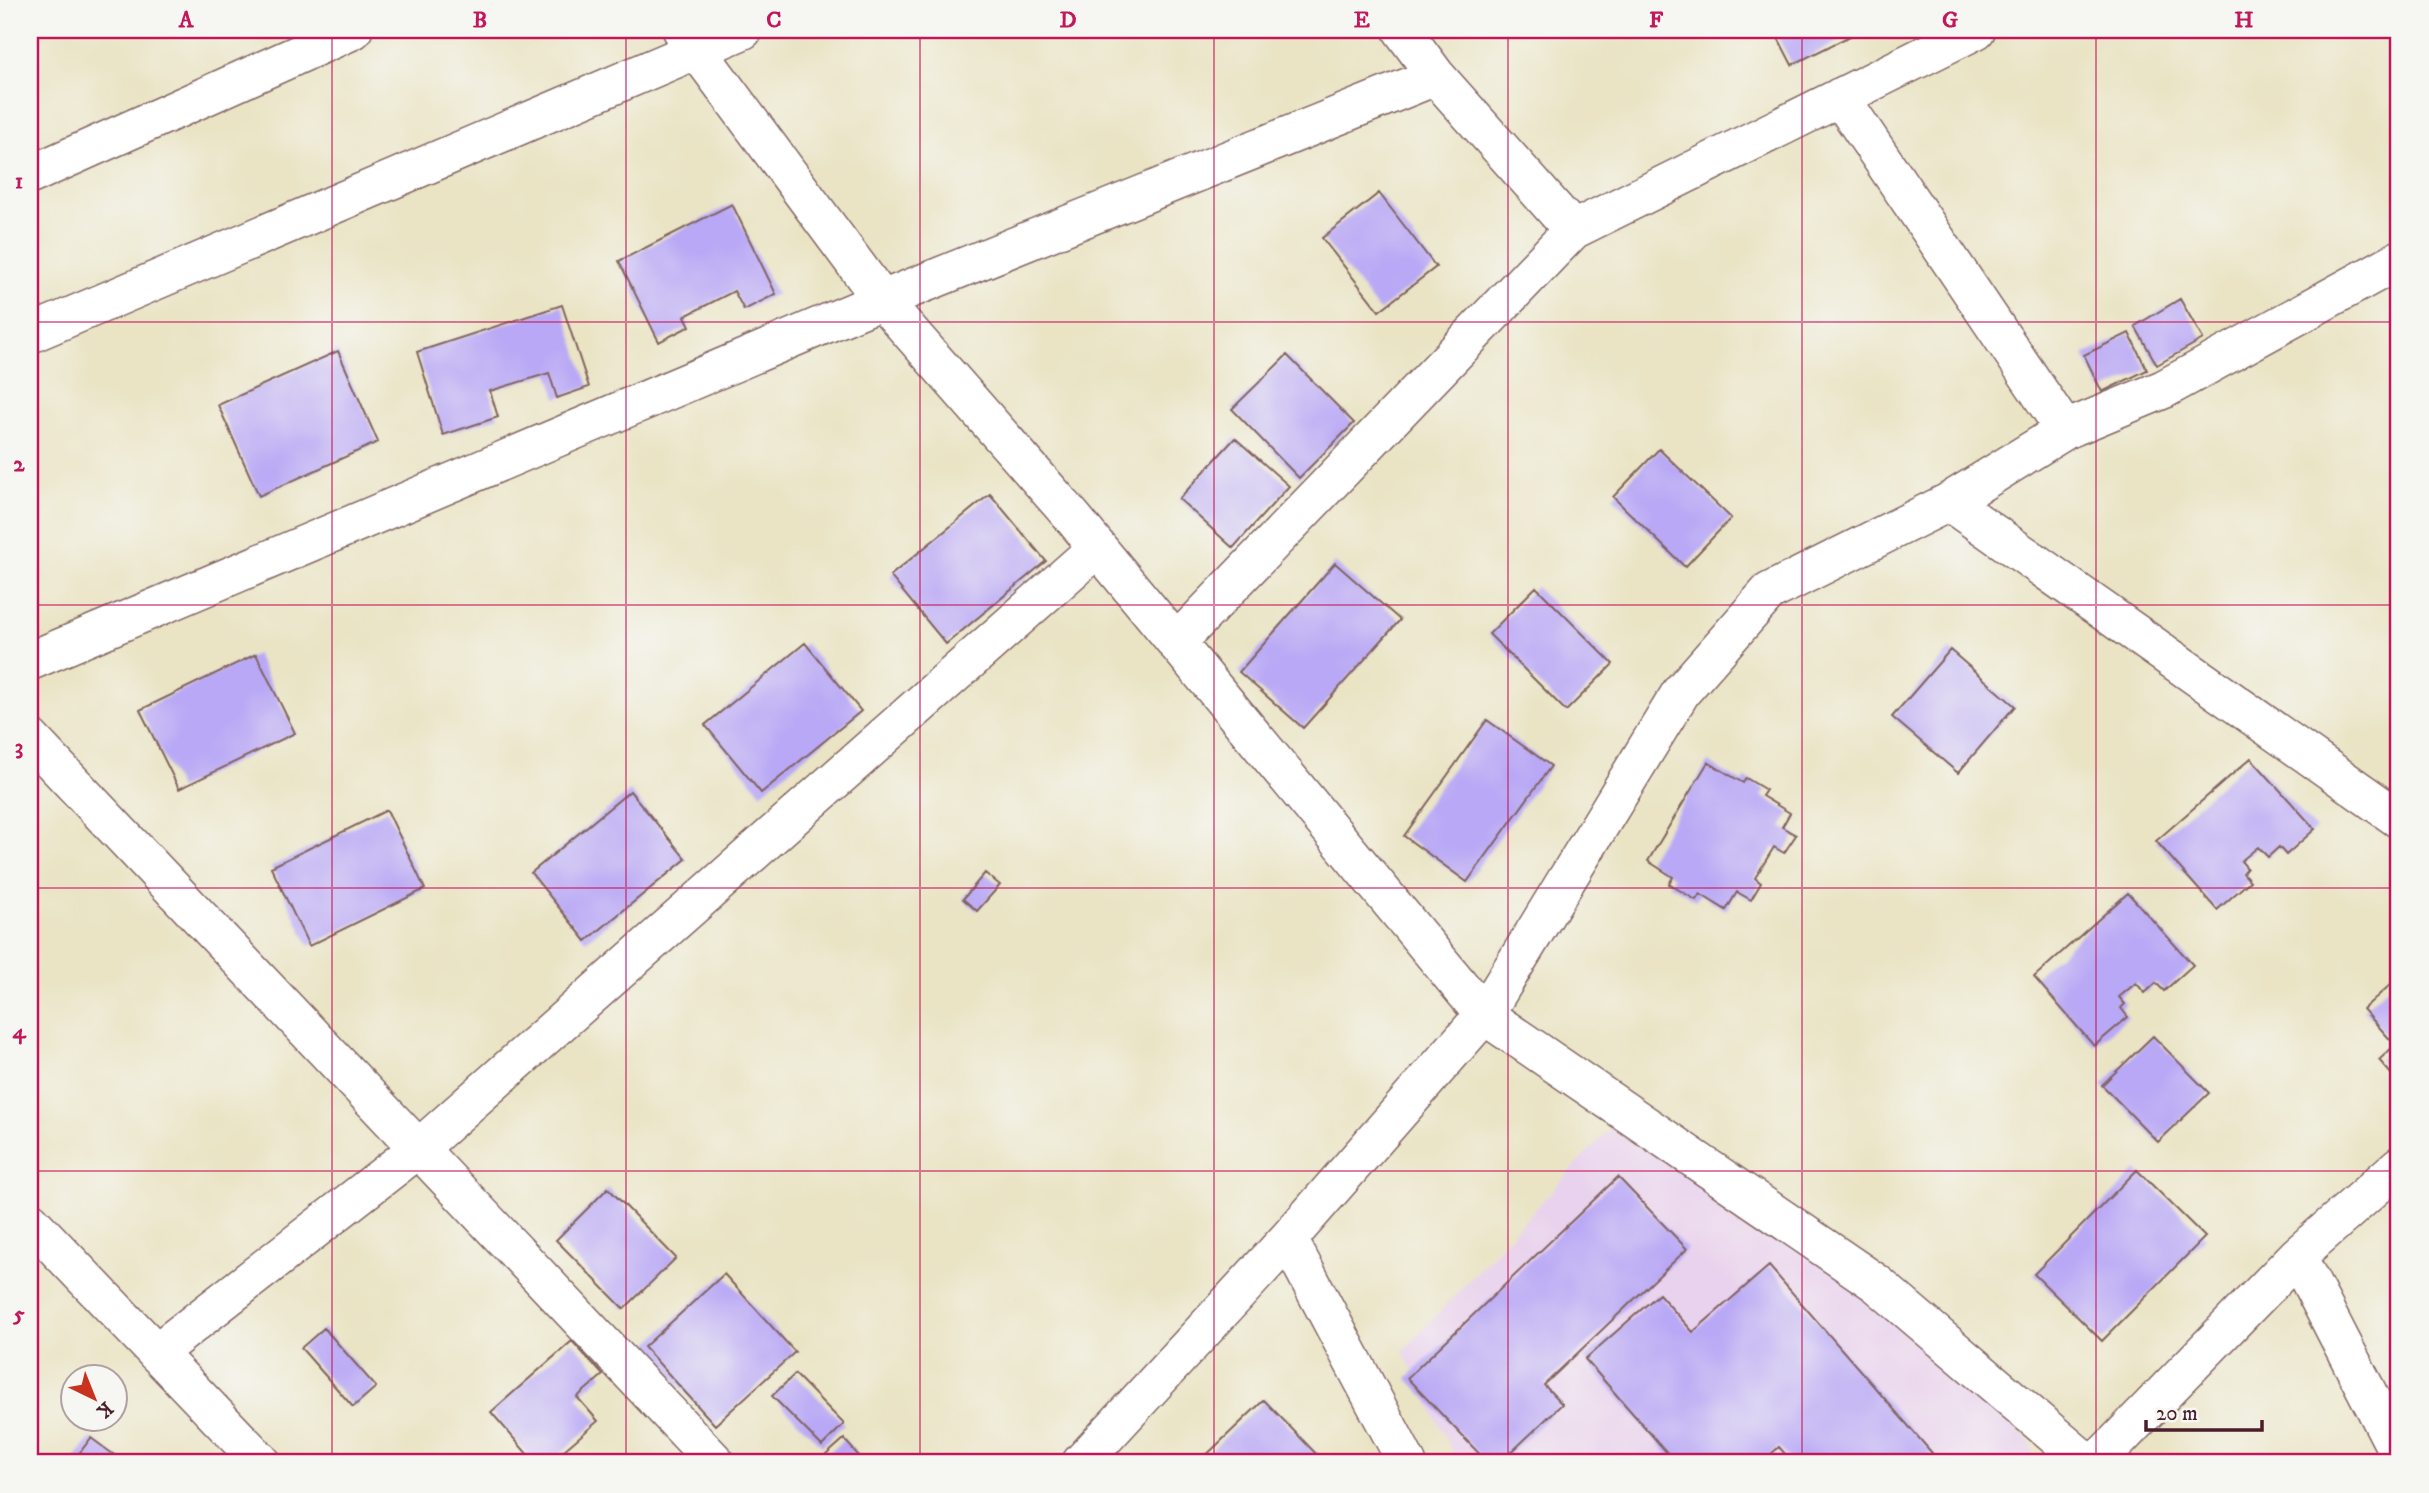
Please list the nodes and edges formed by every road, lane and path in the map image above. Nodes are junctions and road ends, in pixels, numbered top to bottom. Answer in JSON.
{"nodes":[{"id":1,"x":353,"y":30,"type":"edge"},
{"id":2,"x":743,"y":30,"type":"edge"},
{"id":3,"x":1402,"y":30,"type":"edge"},
{"id":4,"x":1976,"y":30,"type":"edge"},
{"id":5,"x":689,"y":40,"type":"edge"},
{"id":6,"x":1436,"y":76,"type":"junction"},
{"id":7,"x":1840,"y":97,"type":"junction"},
{"id":8,"x":30,"y":176,"type":"edge"},
{"id":9,"x":1573,"y":230,"type":"junction"},
{"id":10,"x":2399,"y":260,"type":"edge"},
{"id":11,"x":881,"y":300,"type":"junction"},
{"id":12,"x":30,"y":334,"type":"edge"},
{"id":13,"x":2065,"y":430,"type":"junction"},
{"id":14,"x":1949,"y":502,"type":"junction"},
{"id":15,"x":1097,"y":548,"type":"junction"},
{"id":16,"x":1176,"y":643,"type":"junction"},
{"id":17,"x":30,"y":661,"type":"edge"},
{"id":18,"x":30,"y":738,"type":"edge"},
{"id":19,"x":2399,"y":819,"type":"edge"},
{"id":20,"x":1484,"y":1015,"type":"junction"},
{"id":21,"x":418,"y":1149,"type":"junction"},
{"id":22,"x":2399,"y":1166,"type":"edge"},
{"id":23,"x":30,"y":1221,"type":"edge"},
{"id":24,"x":1288,"y":1240,"type":"junction"},
{"id":25,"x":2297,"y":1256,"type":"junction"},
{"id":26,"x":156,"y":1353,"type":"junction"},
{"id":27,"x":2399,"y":1454,"type":"edge"},
{"id":28,"x":262,"y":1463,"type":"edge"},
{"id":29,"x":716,"y":1463,"type":"edge"},
{"id":30,"x":1081,"y":1463,"type":"edge"},
{"id":31,"x":1407,"y":1463,"type":"edge"},
{"id":32,"x":2087,"y":1463,"type":"edge"},
{"id":33,"x":2096,"y":1463,"type":"edge"}],
"edges":[{"from":1,"to":8,"type":"street"},
{"from":2,"to":5,"type":"street"},
{"from":3,"to":6,"type":"street"},
{"from":4,"to":7,"type":"street"},
{"from":5,"to":11,"type":"street"},
{"from":5,"to":12,"type":"street"},
{"from":6,"to":9,"type":"street"},
{"from":6,"to":11,"type":"street"},
{"from":7,"to":9,"type":"street"},
{"from":7,"to":13,"type":"street"},
{"from":9,"to":16,"type":"street"},
{"from":10,"to":13,"type":"street"},
{"from":11,"to":15,"type":"street"},
{"from":11,"to":17,"type":"street"},
{"from":13,"to":14,"type":"street"},
{"from":14,"to":19,"type":"street"},
{"from":14,"to":20,"type":"street"},
{"from":15,"to":16,"type":"street"},
{"from":15,"to":21,"type":"street"},
{"from":16,"to":20,"type":"street"},
{"from":18,"to":21,"type":"street"},
{"from":20,"to":24,"type":"street"},
{"from":20,"to":32,"type":"street"},
{"from":21,"to":26,"type":"street"},
{"from":21,"to":29,"type":"street"},
{"from":22,"to":25,"type":"street"},
{"from":23,"to":26,"type":"street"},
{"from":24,"to":30,"type":"street"},
{"from":24,"to":31,"type":"street"},
{"from":25,"to":27,"type":"street"},
{"from":25,"to":33,"type":"street"},
{"from":26,"to":28,"type":"street"}]}
